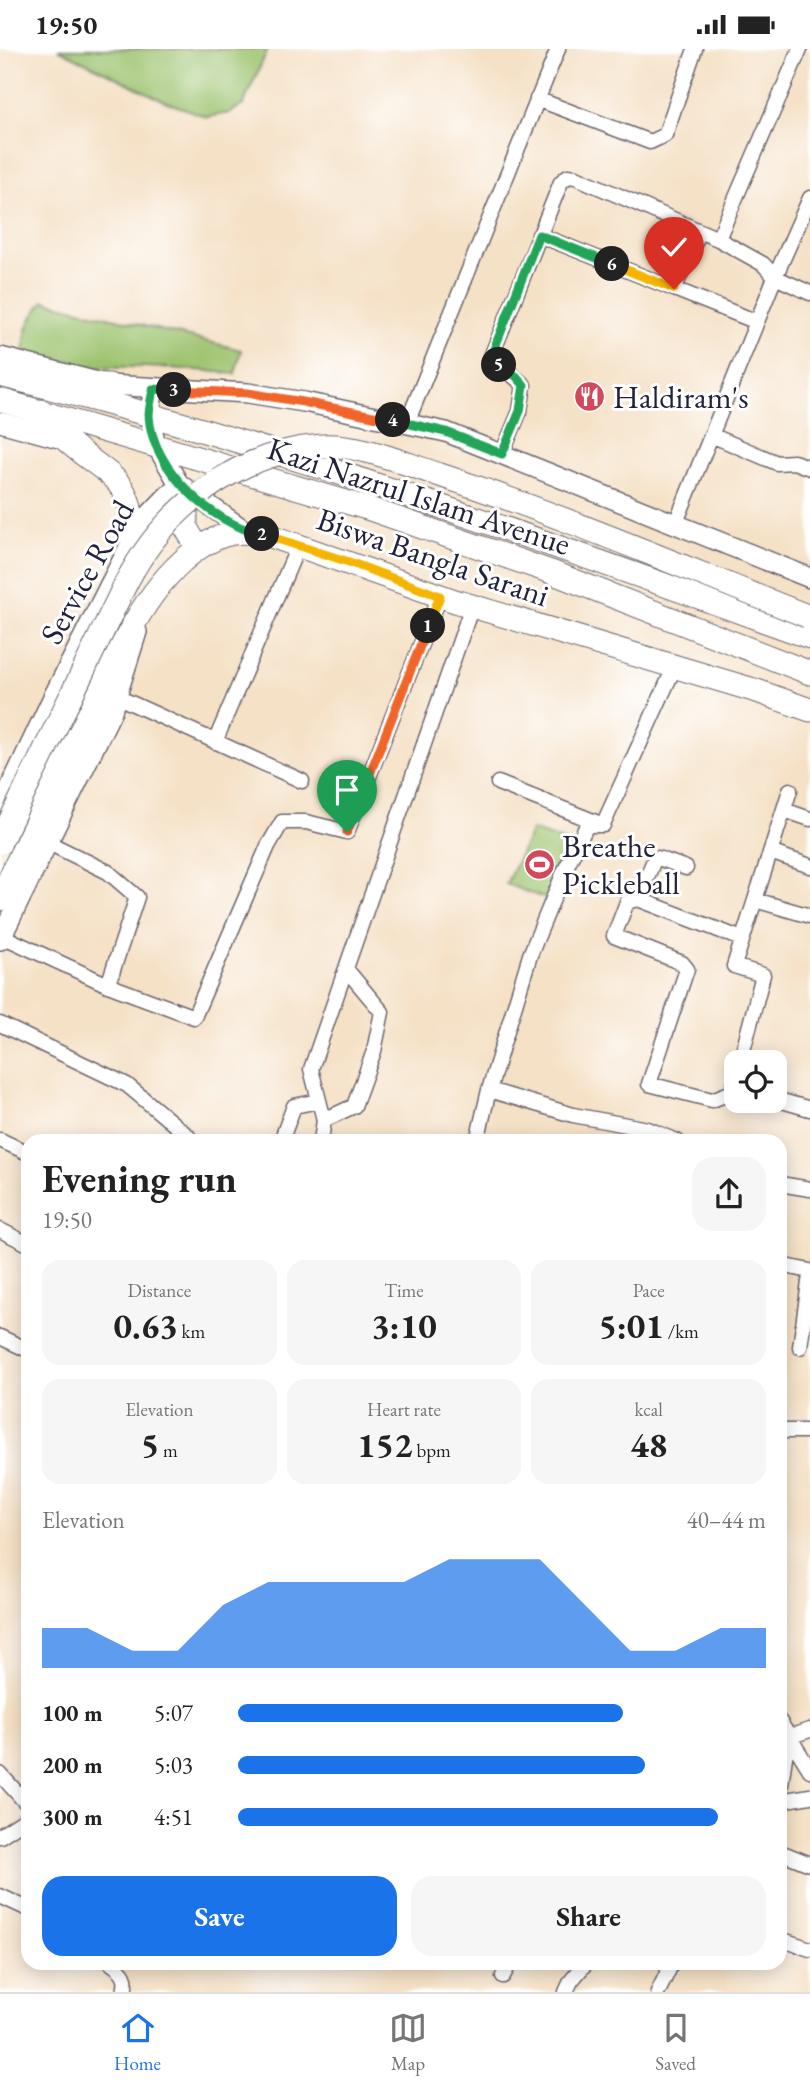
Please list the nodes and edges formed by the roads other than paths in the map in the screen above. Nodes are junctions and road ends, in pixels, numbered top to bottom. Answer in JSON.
{"nodes":[{"id":1,"x":558,"y":49,"type":"edge"},
{"id":2,"x":695,"y":49,"type":"edge"},
{"id":3,"x":800,"y":49,"type":"edge"},
{"id":4,"x":537,"y":99,"type":"junction"},
{"id":5,"x":810,"y":198,"type":"edge"},
{"id":6,"x":700,"y":231,"type":"junction"},
{"id":7,"x":539,"y":235,"type":"junction"},
{"id":8,"x":718,"y":239,"type":"junction"},
{"id":9,"x":775,"y":277,"type":"junction"},
{"id":10,"x":674,"y":289,"type":"junction"},
{"id":11,"x":810,"y":293,"type":"edge"},
{"id":12,"x":757,"y":321,"type":"junction"},
{"id":13,"x":0,"y":357,"type":"edge"},
{"id":14,"x":0,"y":375,"type":"edge"},
{"id":15,"x":37,"y":384,"type":"junction"},
{"id":16,"x":109,"y":385,"type":"junction"},
{"id":17,"x":153,"y":389,"type":"junction"},
{"id":18,"x":0,"y":400,"type":"edge"},
{"id":19,"x":40,"y":411,"type":"junction"},
{"id":20,"x":149,"y":415,"type":"junction"},
{"id":21,"x":0,"y":422,"type":"edge"},
{"id":22,"x":407,"y":423,"type":"junction"},
{"id":23,"x":711,"y":435,"type":"junction"},
{"id":24,"x":66,"y":440,"type":"junction"},
{"id":25,"x":156,"y":445,"type":"junction"},
{"id":26,"x":502,"y":454,"type":"junction"},
{"id":27,"x":810,"y":468,"type":"edge"},
{"id":28,"x":183,"y":487,"type":"junction"},
{"id":29,"x":675,"y":524,"type":"junction"},
{"id":30,"x":244,"y":530,"type":"junction"},
{"id":31,"x":132,"y":541,"type":"junction"},
{"id":32,"x":299,"y":544,"type":"junction"},
{"id":33,"x":198,"y":548,"type":"junction"},
{"id":34,"x":810,"y":578,"type":"edge"},
{"id":35,"x":440,"y":596,"type":"junction"},
{"id":36,"x":472,"y":606,"type":"junction"},
{"id":37,"x":144,"y":608,"type":"junction"},
{"id":38,"x":809,"y":623,"type":"edge"},
{"id":39,"x":674,"y":668,"type":"junction"},
{"id":40,"x":810,"y":673,"type":"edge"},
{"id":41,"x":757,"y":691,"type":"junction"},
{"id":42,"x":118,"y":697,"type":"junction"},
{"id":43,"x":810,"y":699,"type":"edge"},
{"id":44,"x":810,"y":711,"type":"edge"},
{"id":45,"x":215,"y":742,"type":"junction"},
{"id":46,"x":302,"y":781,"type":"dead end"},
{"id":47,"x":498,"y":783,"type":"dead end"},
{"id":48,"x":790,"y":790,"type":"dead end"},
{"id":49,"x":0,"y":809,"type":"edge"},
{"id":50,"x":784,"y":810,"type":"junction"},
{"id":51,"x":810,"y":819,"type":"edge"},
{"id":52,"x":603,"y":825,"type":"junction"},
{"id":53,"x":0,"y":842,"type":"edge"},
{"id":54,"x":49,"y":843,"type":"junction"},
{"id":55,"x":770,"y":852,"type":"junction"},
{"id":56,"x":810,"y":866,"type":"edge"},
{"id":57,"x":685,"y":868,"type":"dead end"},
{"id":58,"x":0,"y":899,"type":"edge"},
{"id":59,"x":638,"y":899,"type":"junction"},
{"id":60,"x":755,"y":900,"type":"junction"},
{"id":61,"x":810,"y":916,"type":"edge"},
{"id":62,"x":1,"y":938,"type":"edge"},
{"id":63,"x":742,"y":939,"type":"junction"},
{"id":64,"x":346,"y":969,"type":"junction"},
{"id":65,"x":108,"y":985,"type":"junction"},
{"id":66,"x":0,"y":1024,"type":"edge"},
{"id":67,"x":743,"y":1050,"type":"edge"},
{"id":68,"x":489,"y":1090,"type":"junction"},
{"id":69,"x":724,"y":1096,"type":"edge"},
{"id":70,"x":319,"y":1101,"type":"junction"},
{"id":71,"x":787,"y":1102,"type":"edge"},
{"id":72,"x":810,"y":1109,"type":"edge"},
{"id":73,"x":324,"y":1120,"type":"junction"},
{"id":74,"x":186,"y":1134,"type":"edge"},
{"id":75,"x":284,"y":1134,"type":"edge"},
{"id":76,"x":322,"y":1134,"type":"edge"},
{"id":77,"x":479,"y":1134,"type":"edge"},
{"id":78,"x":636,"y":1134,"type":"edge"},
{"id":79,"x":0,"y":1140,"type":"edge"},
{"id":80,"x":21,"y":1150,"type":"edge"},
{"id":81,"x":787,"y":1185,"type":"edge"},
{"id":82,"x":810,"y":1189,"type":"edge"},
{"id":83,"x":0,"y":1230,"type":"edge"},
{"id":84,"x":21,"y":1240,"type":"edge"},
{"id":85,"x":787,"y":1267,"type":"edge"},
{"id":86,"x":810,"y":1273,"type":"edge"},
{"id":87,"x":0,"y":1336,"type":"edge"},
{"id":88,"x":21,"y":1346,"type":"edge"},
{"id":89,"x":800,"y":1347,"type":"dead end"},
{"id":90,"x":810,"y":1430,"type":"edge"},
{"id":91,"x":787,"y":1431,"type":"edge"},
{"id":92,"x":810,"y":1730,"type":"edge"},
{"id":93,"x":788,"y":1737,"type":"junction"},
{"id":94,"x":787,"y":1744,"type":"edge"},
{"id":95,"x":810,"y":1770,"type":"edge"},
{"id":96,"x":0,"y":1774,"type":"edge"},
{"id":97,"x":810,"y":1796,"type":"edge"},
{"id":98,"x":21,"y":1797,"type":"edge"},
{"id":99,"x":787,"y":1800,"type":"edge"},
{"id":100,"x":21,"y":1822,"type":"edge"},
{"id":101,"x":0,"y":1836,"type":"edge"},
{"id":102,"x":787,"y":1855,"type":"edge"},
{"id":103,"x":810,"y":1864,"type":"edge"},
{"id":104,"x":0,"y":1896,"type":"edge"},
{"id":105,"x":21,"y":1906,"type":"edge"},
{"id":106,"x":787,"y":1942,"type":"edge"},
{"id":107,"x":810,"y":1949,"type":"edge"},
{"id":108,"x":120,"y":1970,"type":"edge"},
{"id":109,"x":580,"y":1970,"type":"edge"},
{"id":110,"x":668,"y":1970,"type":"edge"},
{"id":111,"x":124,"y":1992,"type":"edge"},
{"id":112,"x":566,"y":1992,"type":"edge"},
{"id":113,"x":657,"y":1992,"type":"edge"}],
"edges":[{"from":1,"to":4,"type":"street"},
{"from":2,"to":4,"type":"street"},
{"from":3,"to":8,"type":"street"},
{"from":4,"to":22,"type":"street"},
{"from":5,"to":9,"type":"street"},
{"from":6,"to":7,"type":"street"},
{"from":6,"to":8,"type":"street"},
{"from":6,"to":10,"type":"street"},
{"from":7,"to":10,"type":"street"},
{"from":7,"to":26,"type":"street"},
{"from":8,"to":9,"type":"street"},
{"from":9,"to":11,"type":"street"},
{"from":9,"to":12,"type":"street"},
{"from":10,"to":12,"type":"street"},
{"from":12,"to":23,"type":"street"},
{"from":13,"to":16,"type":"street"},
{"from":14,"to":15,"type":"main road","name":"Kazi Nazrul Islam Avenue"},
{"from":15,"to":16,"type":"main road"},
{"from":15,"to":20,"type":"main road","name":"Kazi Nazrul Islam Avenue"},
{"from":16,"to":17,"type":"street"},
{"from":17,"to":20,"type":"street"},
{"from":17,"to":22,"type":"street"},
{"from":18,"to":19,"type":"main road","name":"Kazi Nazrul Islam Avenue"},
{"from":19,"to":24,"type":"main road"},
{"from":19,"to":25,"type":"main road","name":"Kazi Nazrul Islam Avenue"},
{"from":20,"to":25,"type":"street"},
{"from":20,"to":38,"type":"main road","name":"Kazi Nazrul Islam Avenue"},
{"from":21,"to":24,"type":"street"},
{"from":22,"to":26,"type":"street"},
{"from":23,"to":27,"type":"street"},
{"from":23,"to":29,"type":"street"},
{"from":24,"to":31,"type":"main road"},
{"from":25,"to":28,"type":"street"},
{"from":25,"to":40,"type":"main road","name":"Kazi Nazrul Islam Avenue"},
{"from":26,"to":29,"type":"street"},
{"from":28,"to":30,"type":"street"},
{"from":28,"to":31,"type":"street","name":"Service Road"},
{"from":28,"to":33,"type":"main road"},
{"from":29,"to":34,"type":"street"},
{"from":30,"to":32,"type":"main road","name":"Biswa Bangla Sarani"},
{"from":30,"to":33,"type":"main road"},
{"from":31,"to":49,"type":"street","name":"Service Road"},
{"from":32,"to":35,"type":"main road","name":"Biswa Bangla Sarani"},
{"from":32,"to":45,"type":"street"},
{"from":33,"to":37,"type":"main road"},
{"from":35,"to":36,"type":"main road","name":"Biswa Bangla Sarani"},
{"from":35,"to":65,"type":"street"},
{"from":36,"to":39,"type":"main road","name":"Biswa Bangla Sarani"},
{"from":36,"to":64,"type":"street"},
{"from":37,"to":42,"type":"street"},
{"from":37,"to":58,"type":"main road"},
{"from":38,"to":53,"type":"main road","bridge":true},
{"from":39,"to":41,"type":"main road","name":"Biswa Bangla Sarani"},
{"from":39,"to":52,"type":"street"},
{"from":41,"to":43,"type":"main road"},
{"from":41,"to":44,"type":"main road"},
{"from":42,"to":45,"type":"street"},
{"from":42,"to":54,"type":"street"},
{"from":45,"to":46,"type":"street"},
{"from":47,"to":52,"type":"street"},
{"from":48,"to":50,"type":"street"},
{"from":50,"to":51,"type":"street"},
{"from":50,"to":55,"type":"street"},
{"from":52,"to":68,"type":"street"},
{"from":54,"to":62,"type":"street"},
{"from":54,"to":65,"type":"street"},
{"from":55,"to":56,"type":"street"},
{"from":55,"to":60,"type":"street"},
{"from":57,"to":59,"type":"street"},
{"from":59,"to":63,"type":"street"},
{"from":59,"to":69,"type":"street"},
{"from":60,"to":61,"type":"street"},
{"from":60,"to":63,"type":"street"},
{"from":62,"to":65,"type":"street"},
{"from":63,"to":67,"type":"street"},
{"from":64,"to":70,"type":"street"},
{"from":64,"to":73,"type":"street"},
{"from":66,"to":74,"type":"street"},
{"from":68,"to":77,"type":"street"},
{"from":68,"to":78,"type":"street"},
{"from":70,"to":73,"type":"street"},
{"from":70,"to":75,"type":"street"},
{"from":71,"to":72,"type":"street"},
{"from":73,"to":76,"type":"street"},
{"from":79,"to":80,"type":"street"},
{"from":81,"to":82,"type":"street"},
{"from":83,"to":84,"type":"street"},
{"from":85,"to":86,"type":"street"},
{"from":86,"to":89,"type":"street"},
{"from":87,"to":88,"type":"street"},
{"from":90,"to":91,"type":"street"},
{"from":92,"to":93,"type":"street"},
{"from":93,"to":94,"type":"street"},
{"from":93,"to":95,"type":"street"},
{"from":96,"to":98,"type":"street"},
{"from":97,"to":99,"type":"street"},
{"from":100,"to":101,"type":"street"},
{"from":102,"to":103,"type":"street"},
{"from":104,"to":105,"type":"street"},
{"from":106,"to":107,"type":"street"},
{"from":108,"to":111,"type":"street"},
{"from":109,"to":112,"type":"street"},
{"from":110,"to":113,"type":"street"}]}
